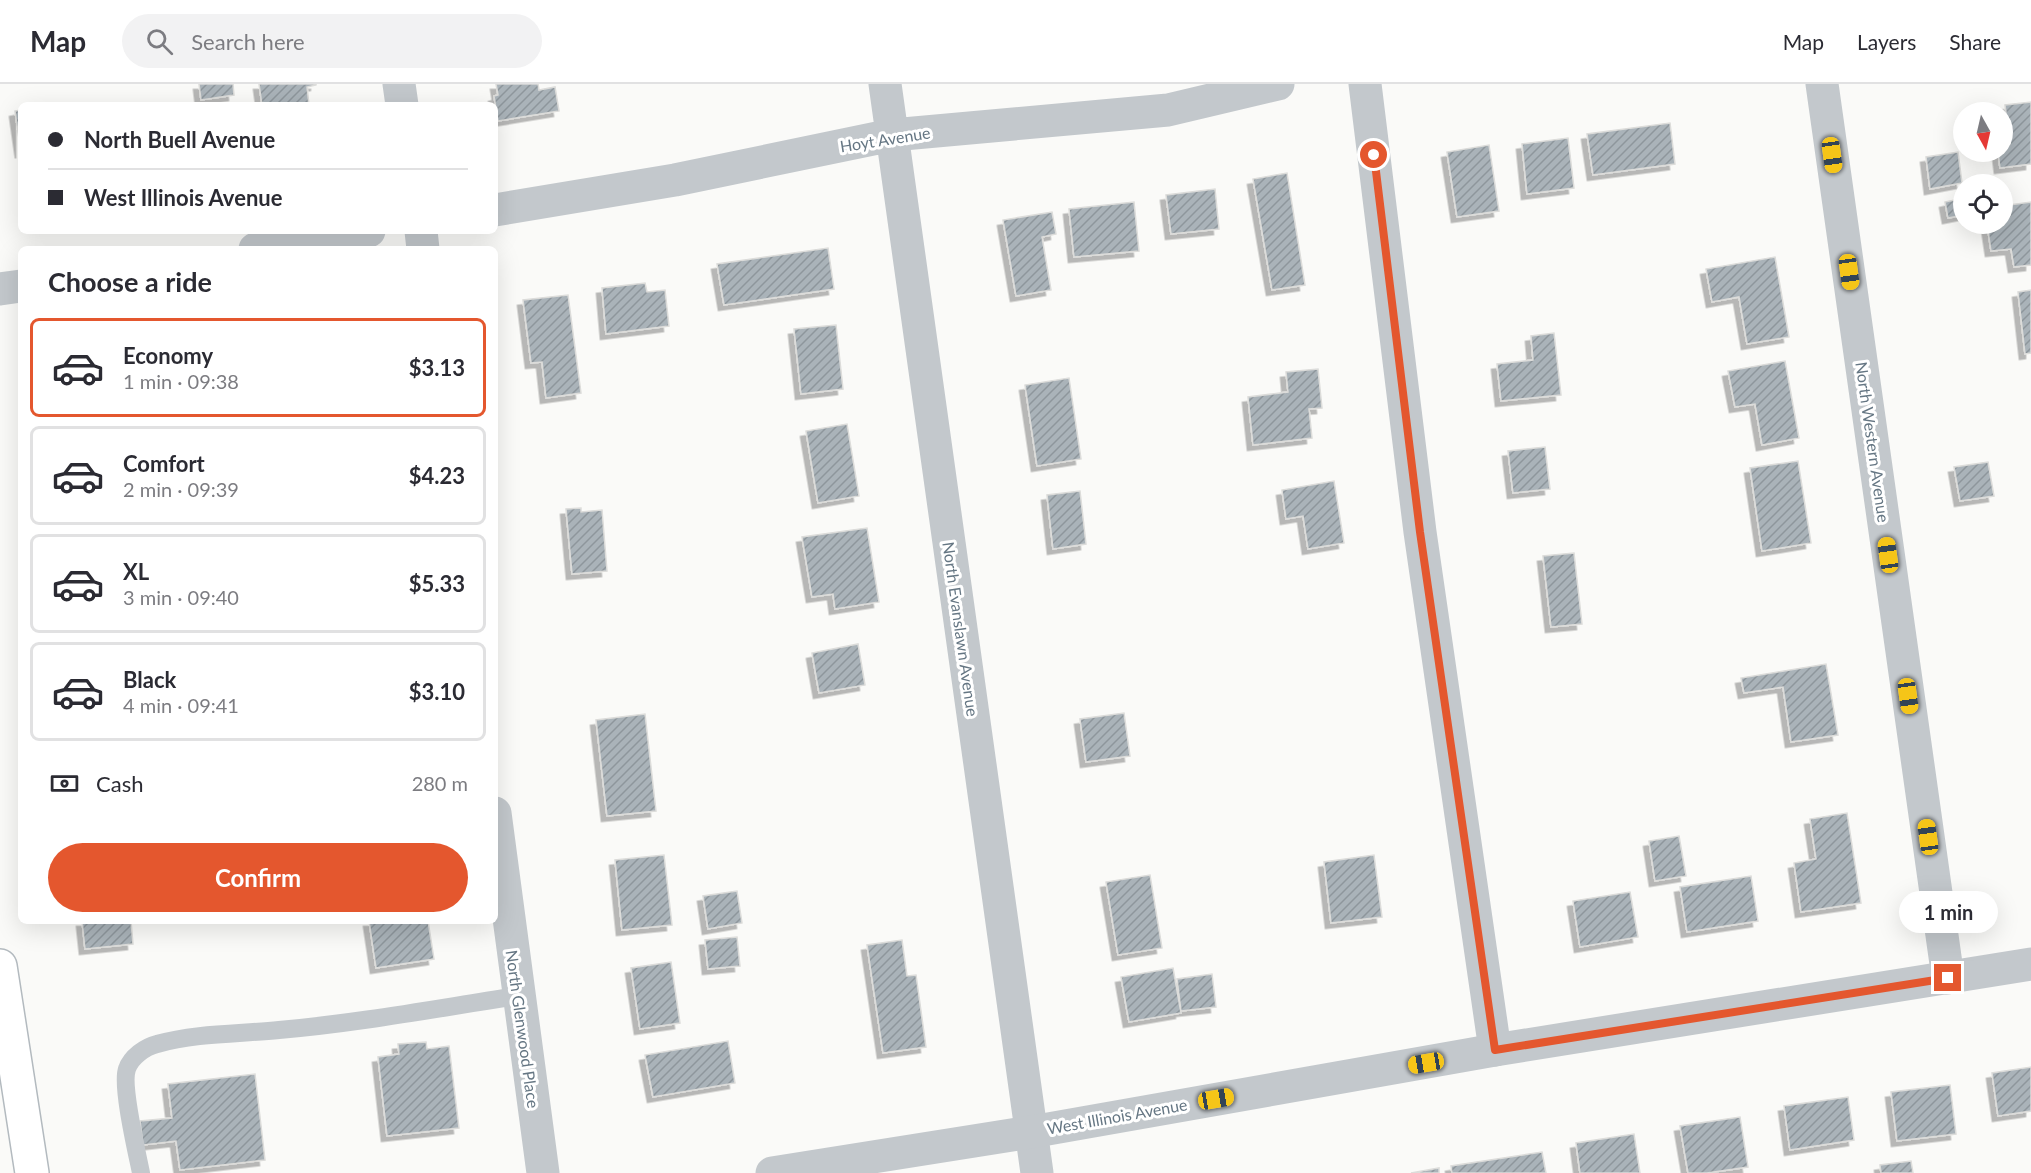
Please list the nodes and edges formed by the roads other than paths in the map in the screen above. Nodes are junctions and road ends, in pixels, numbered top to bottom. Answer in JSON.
{"nodes":[{"id":1,"x":399,"y":84,"type":"edge"},
{"id":2,"x":885,"y":84,"type":"edge"},
{"id":3,"x":1278,"y":84,"type":"edge"},
{"id":4,"x":1365,"y":84,"type":"edge"},
{"id":5,"x":1822,"y":84,"type":"edge"},
{"id":6,"x":402,"y":102,"type":"edge"},
{"id":7,"x":892,"y":135,"type":"junction"},
{"id":8,"x":498,"y":210,"type":"edge"},
{"id":9,"x":350,"y":234,"type":"edge"},
{"id":10,"x":274,"y":246,"type":"edge"},
{"id":11,"x":18,"y":286,"type":"edge"},
{"id":12,"x":0,"y":289,"type":"edge"},
{"id":13,"x":498,"y":837,"type":"edge"},
{"id":14,"x":2031,"y":964,"type":"edge"},
{"id":15,"x":0,"y":966,"type":"edge"},
{"id":16,"x":1948,"y":978,"type":"junction"},
{"id":17,"x":518,"y":996,"type":"junction"},
{"id":18,"x":1495,"y":1050,"type":"junction"},
{"id":19,"x":1030,"y":1132,"type":"junction"},
{"id":20,"x":32,"y":1173,"type":"edge"},
{"id":21,"x":141,"y":1173,"type":"edge"},
{"id":22,"x":543,"y":1173,"type":"edge"},
{"id":23,"x":772,"y":1173,"type":"edge"},
{"id":24,"x":1037,"y":1173,"type":"edge"}],
"edges":[{"from":1,"to":6,"type":"street"},
{"from":2,"to":7,"type":"street","name":"North Evanslawn Avenue"},
{"from":3,"to":7,"type":"street","name":"Hoyt Avenue"},
{"from":4,"to":18,"type":"street"},
{"from":5,"to":16,"type":"street","name":"North Western Avenue"},
{"from":7,"to":8,"type":"street","name":"Hoyt Avenue"},
{"from":7,"to":19,"type":"street","name":"North Evanslawn Avenue"},
{"from":9,"to":10,"type":"street"},
{"from":11,"to":12,"type":"street"},
{"from":13,"to":17,"type":"street","name":"North Glenwood Place"},
{"from":14,"to":16,"type":"street","name":"West Illinois Avenue"},
{"from":15,"to":20,"type":"main road"},
{"from":16,"to":18,"type":"street","name":"West Illinois Avenue"},
{"from":17,"to":21,"type":"lane"},
{"from":17,"to":22,"type":"street","name":"North Glenwood Place"},
{"from":18,"to":19,"type":"street","name":"West Illinois Avenue"},
{"from":19,"to":23,"type":"street","name":"West Illinois Avenue"},
{"from":19,"to":24,"type":"street","name":"North Evanslawn Avenue"}]}
